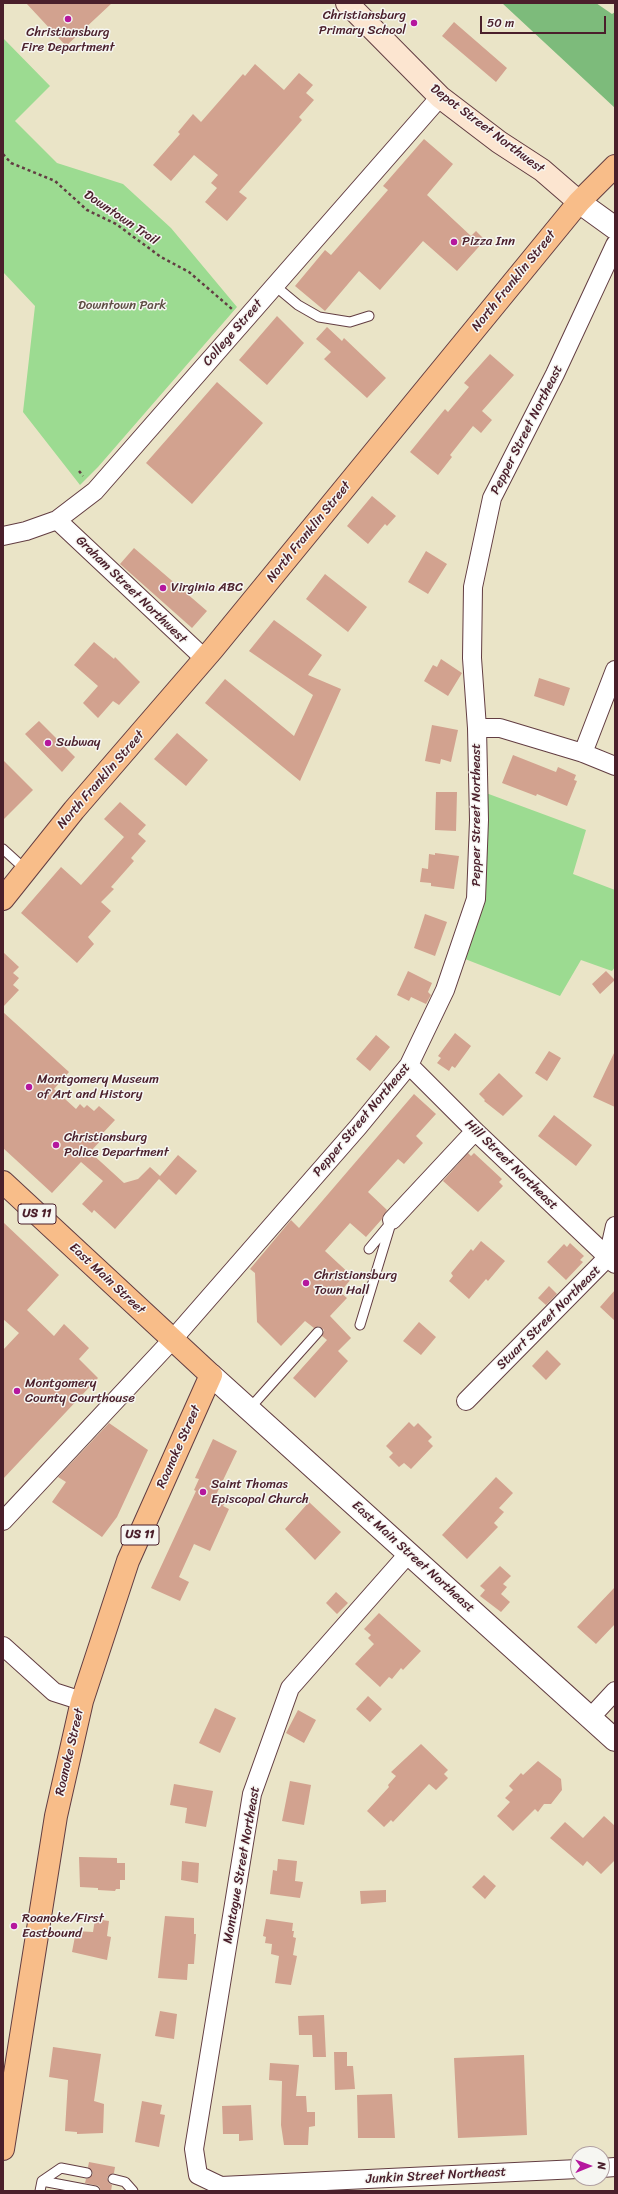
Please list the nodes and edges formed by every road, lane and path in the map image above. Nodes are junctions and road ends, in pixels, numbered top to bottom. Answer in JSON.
{"nodes":[{"id":1,"x":347,"y":3,"type":"edge"},
{"id":2,"x":440,"y":96,"type":"junction"},
{"id":3,"x":3,"y":154,"type":"edge"},
{"id":4,"x":615,"y":166,"type":"edge"},
{"id":5,"x":579,"y":202,"type":"junction"},
{"id":6,"x":615,"y":228,"type":"edge"},
{"id":7,"x":615,"y":245,"type":"edge"},
{"id":8,"x":274,"y":286,"type":"junction"},
{"id":9,"x":369,"y":316,"type":"dead end"},
{"id":10,"x":244,"y":320,"type":"junction"},
{"id":11,"x":79,"y":471,"type":"dead end"},
{"id":12,"x":83,"y":476,"type":"dead end"},
{"id":13,"x":57,"y":520,"type":"junction"},
{"id":14,"x":3,"y":536,"type":"edge"},
{"id":15,"x":205,"y":660,"type":"junction"},
{"id":16,"x":615,"y":670,"type":"edge"},
{"id":17,"x":477,"y":728,"type":"junction"},
{"id":18,"x":583,"y":753,"type":"junction"},
{"id":19,"x":615,"y":766,"type":"edge"},
{"id":20,"x":3,"y":849,"type":"edge"},
{"id":21,"x":26,"y":870,"type":"junction"},
{"id":22,"x":3,"y":899,"type":"edge"},
{"id":23,"x":409,"y":1065,"type":"junction"},
{"id":24,"x":475,"y":1131,"type":"junction"},
{"id":25,"x":3,"y":1182,"type":"edge"},
{"id":26,"x":392,"y":1220,"type":"junction"},
{"id":27,"x":615,"y":1226,"type":"edge"},
{"id":28,"x":370,"y":1249,"type":"dead end"},
{"id":29,"x":612,"y":1260,"type":"edge"},
{"id":30,"x":360,"y":1325,"type":"dead end"},
{"id":31,"x":318,"y":1332,"type":"dead end"},
{"id":32,"x":173,"y":1339,"type":"junction"},
{"id":33,"x":212,"y":1375,"type":"junction"},
{"id":34,"x":466,"y":1401,"type":"dead end"},
{"id":35,"x":250,"y":1408,"type":"junction"},
{"id":36,"x":3,"y":1521,"type":"edge"},
{"id":37,"x":409,"y":1554,"type":"junction"},
{"id":38,"x":3,"y":1646,"type":"edge"},
{"id":39,"x":615,"y":1691,"type":"edge"},
{"id":40,"x":82,"y":1701,"type":"junction"},
{"id":41,"x":590,"y":1718,"type":"junction"},
{"id":42,"x":615,"y":1740,"type":"edge"},
{"id":43,"x":3,"y":2149,"type":"edge"},
{"id":44,"x":570,"y":2169,"type":"edge"},
{"id":45,"x":87,"y":2173,"type":"dead end"},
{"id":46,"x":113,"y":2179,"type":"dead end"},
{"id":47,"x":42,"y":2181,"type":"junction"},
{"id":48,"x":221,"y":2186,"type":"joint"},
{"id":49,"x":40,"y":2191,"type":"edge"},
{"id":50,"x":93,"y":2191,"type":"edge"},
{"id":51,"x":133,"y":2191,"type":"edge"}],
"edges":[{"from":1,"to":2,"type":"main road","name":"Depot Street Northwest"},
{"from":2,"to":5,"type":"main road","name":"Depot Street Northwest"},
{"from":2,"to":8,"type":"street","name":"College Street"},
{"from":3,"to":10,"type":"path","name":"Downtown Trail"},
{"from":4,"to":5,"type":"main road","name":"North Franklin Street"},
{"from":5,"to":6,"type":"street"},
{"from":5,"to":15,"type":"main road","name":"North Franklin Street"},
{"from":7,"to":17,"type":"street","name":"Pepper Street Northeast"},
{"from":8,"to":9,"type":"lane"},
{"from":8,"to":10,"type":"street","name":"College Street"},
{"from":10,"to":13,"type":"street","name":"College Street"},
{"from":11,"to":12,"type":"path"},
{"from":13,"to":14,"type":"street","name":"College Street"},
{"from":13,"to":15,"type":"street","name":"Graham Street Northwest"},
{"from":15,"to":21,"type":"main road","name":"North Franklin Street"},
{"from":16,"to":18,"type":"street"},
{"from":17,"to":18,"type":"street"},
{"from":17,"to":23,"type":"street","name":"Pepper Street Northeast"},
{"from":18,"to":19,"type":"street"},
{"from":20,"to":21,"type":"lane"},
{"from":21,"to":22,"type":"main road","name":"North Franklin Street"},
{"from":23,"to":24,"type":"street","name":"Hill Street Northeast"},
{"from":23,"to":32,"type":"street","name":"Pepper Street Northeast"},
{"from":24,"to":26,"type":"street"},
{"from":24,"to":29,"type":"street","name":"Hill Street Northeast"},
{"from":25,"to":32,"type":"main road","name":"East Main Street","number":"US 11"},
{"from":26,"to":28,"type":"lane"},
{"from":26,"to":30,"type":"lane"},
{"from":27,"to":29,"type":"street","name":"Stuart Street Northeast"},
{"from":29,"to":34,"type":"street","name":"Stuart Street Northeast"},
{"from":31,"to":35,"type":"lane"},
{"from":32,"to":33,"type":"main road","name":"East Main Street","number":"US 11"},
{"from":32,"to":36,"type":"street","name":"Pepper Street Northeast"},
{"from":33,"to":35,"type":"street","name":"East Main Street Northeast"},
{"from":33,"to":40,"type":"main road","name":"Roanoke Street","number":"US 11"},
{"from":35,"to":37,"type":"street","name":"East Main Street Northeast"},
{"from":37,"to":41,"type":"street","name":"East Main Street Northeast"},
{"from":37,"to":48,"type":"street","name":"Montague Street Northeast"},
{"from":38,"to":40,"type":"street"},
{"from":39,"to":41,"type":"street"},
{"from":40,"to":43,"type":"main road","name":"Roanoke Street","number":"US 11"},
{"from":41,"to":42,"type":"street","name":"East Main Street Northeast"},
{"from":44,"to":48,"type":"street","name":"Junkin Street Northeast"},
{"from":45,"to":47,"type":"lane"},
{"from":46,"to":51,"type":"lane"},
{"from":47,"to":49,"type":"lane"},
{"from":47,"to":50,"type":"lane"}]}
